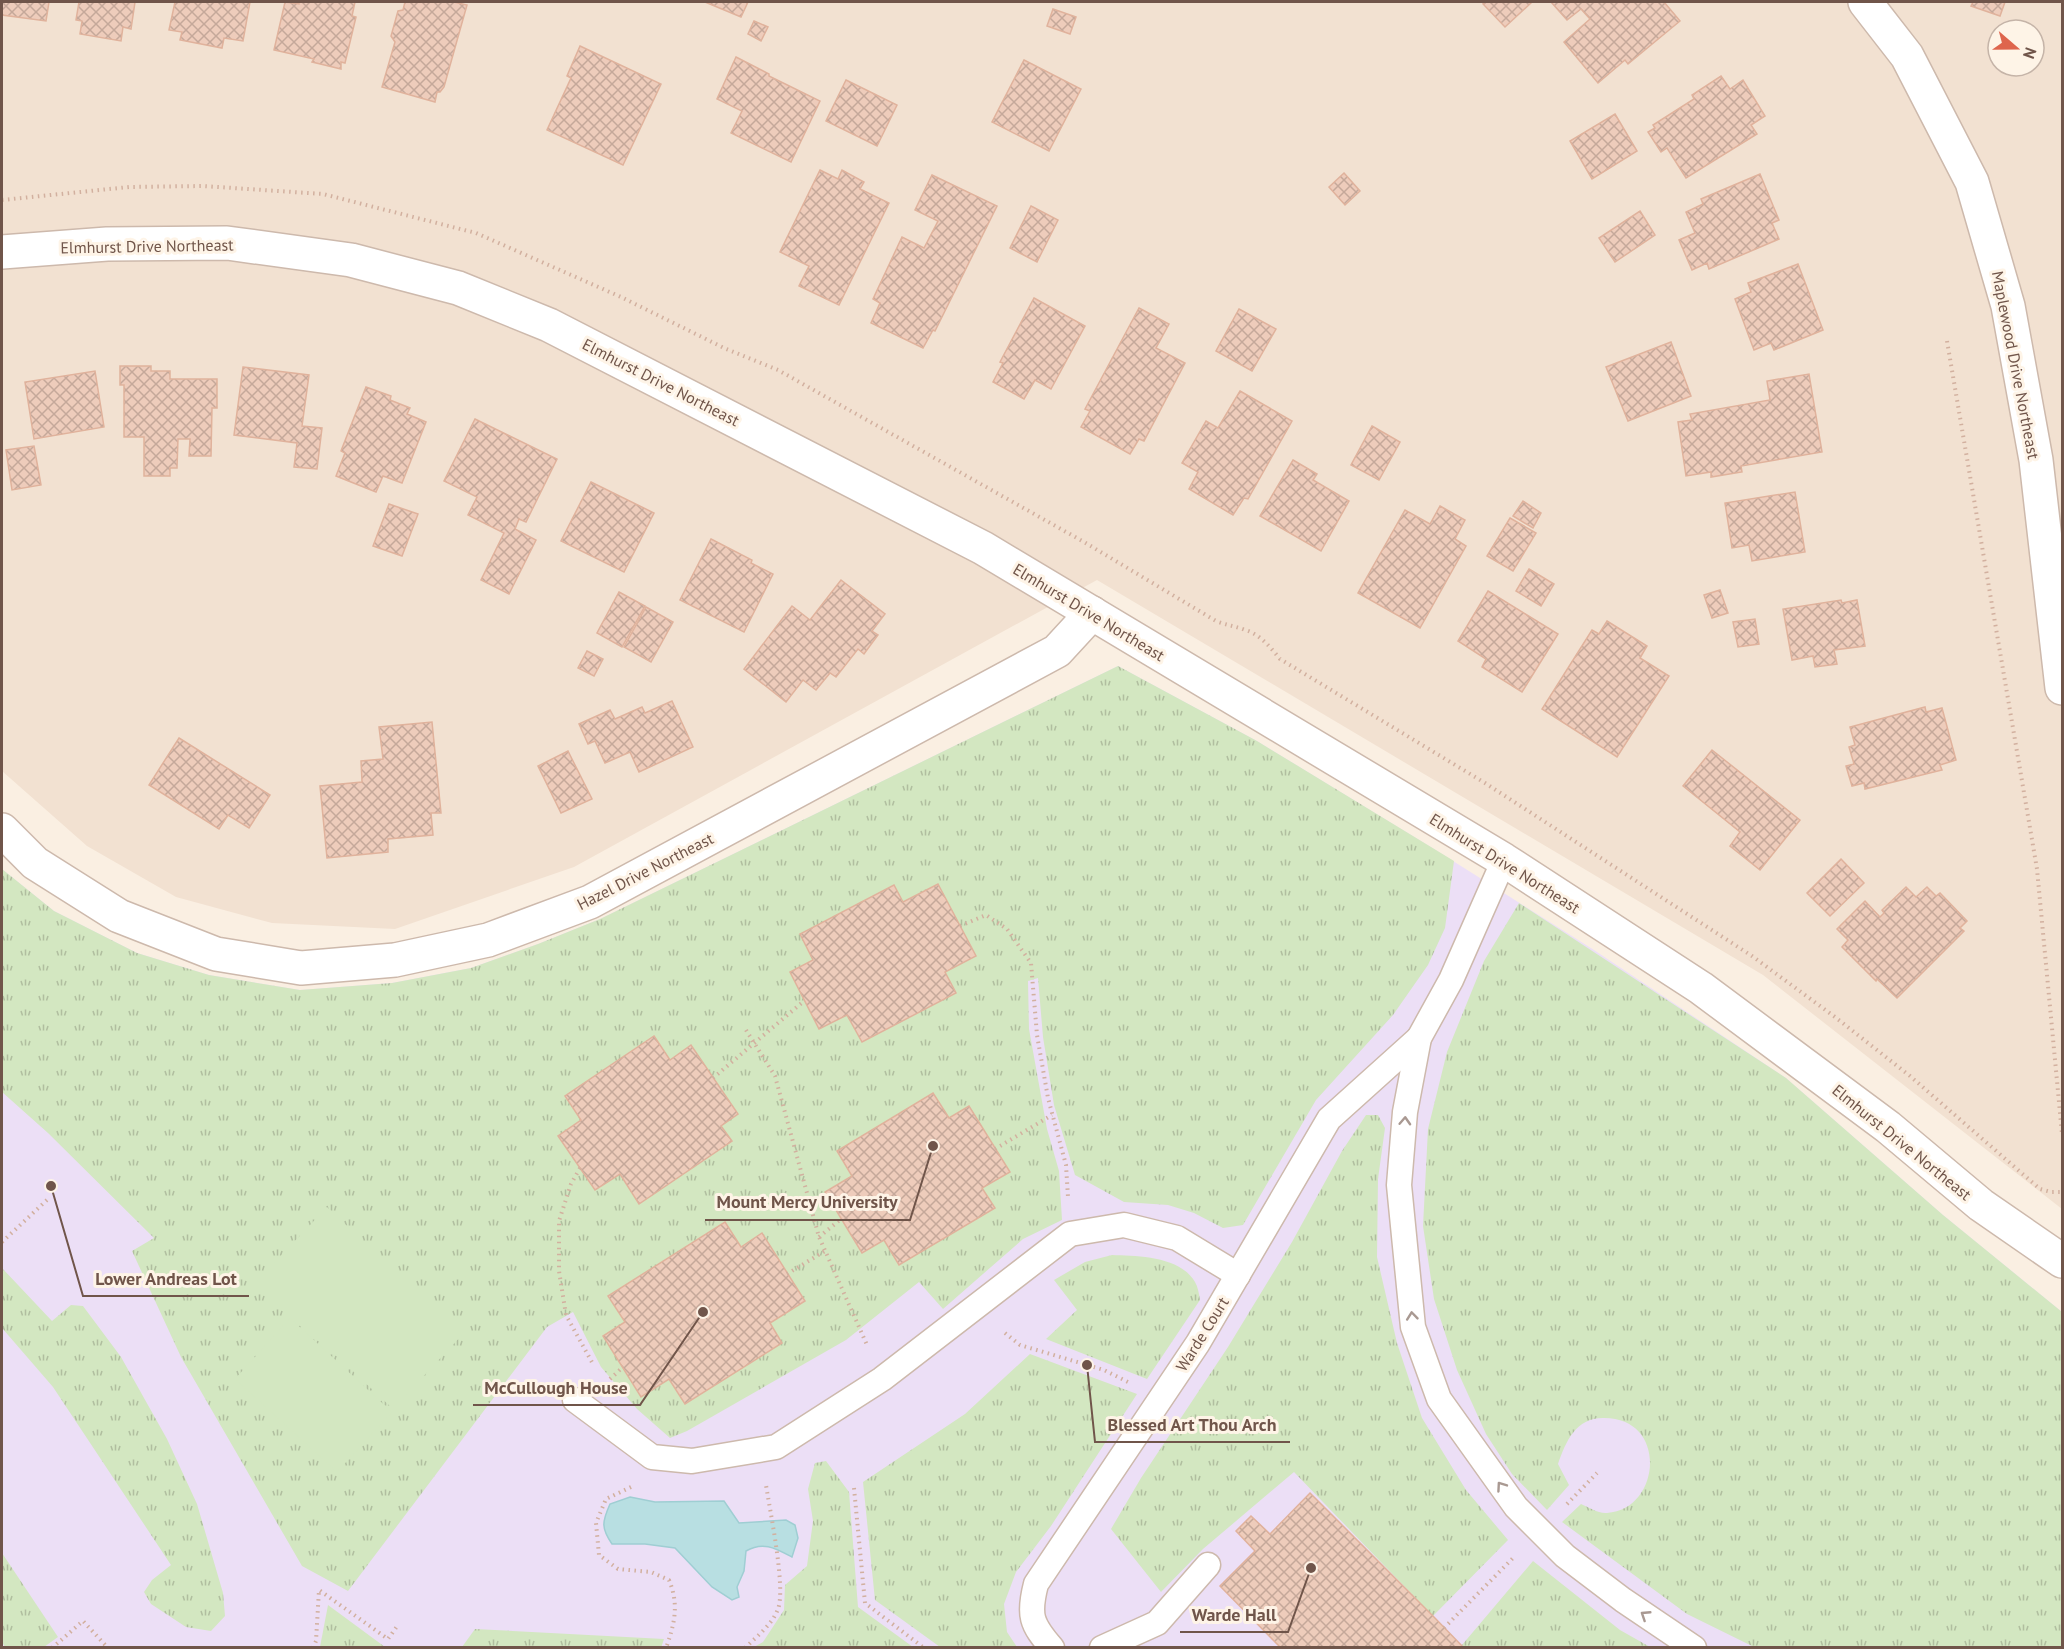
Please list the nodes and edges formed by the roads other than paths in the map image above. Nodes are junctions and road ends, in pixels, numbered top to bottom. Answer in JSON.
{"nodes":[{"id":1,"x":1865,"y":2,"type":"edge"},
{"id":2,"x":2,"y":252,"type":"edge"},
{"id":3,"x":1092,"y":614,"type":"junction"},
{"id":4,"x":2062,"y":688,"type":"edge"},
{"id":5,"x":2,"y":830,"type":"edge"},
{"id":6,"x":1504,"y":860,"type":"junction"},
{"id":7,"x":1419,"y":1038,"type":"junction"},
{"id":8,"x":2062,"y":1261,"type":"edge"},
{"id":9,"x":1238,"y":1275,"type":"junction"},
{"id":10,"x":575,"y":1400,"type":"dead end"},
{"id":11,"x":1208,"y":1565,"type":"dead end"},
{"id":12,"x":1052,"y":1647,"type":"edge"},
{"id":13,"x":1102,"y":1647,"type":"edge"},
{"id":14,"x":1694,"y":1647,"type":"edge"}],
"edges":[{"from":1,"to":4,"type":"street","name":"Maplewood Drive Northeast"},
{"from":2,"to":3,"type":"street","name":"Elmhurst Drive Northeast"},
{"from":3,"to":5,"type":"street","name":"Hazel Drive Northeast"},
{"from":3,"to":6,"type":"street","name":"Elmhurst Drive Northeast"},
{"from":6,"to":7,"type":"lane"},
{"from":6,"to":8,"type":"street","name":"Elmhurst Drive Northeast"},
{"from":7,"to":9,"type":"lane","name":"Warde Court"},
{"from":14,"to":7,"type":"lane","one_way":true},
{"from":9,"to":10,"type":"lane"},
{"from":9,"to":12,"type":"lane","name":"Warde Court"},
{"from":11,"to":13,"type":"lane"}]}
